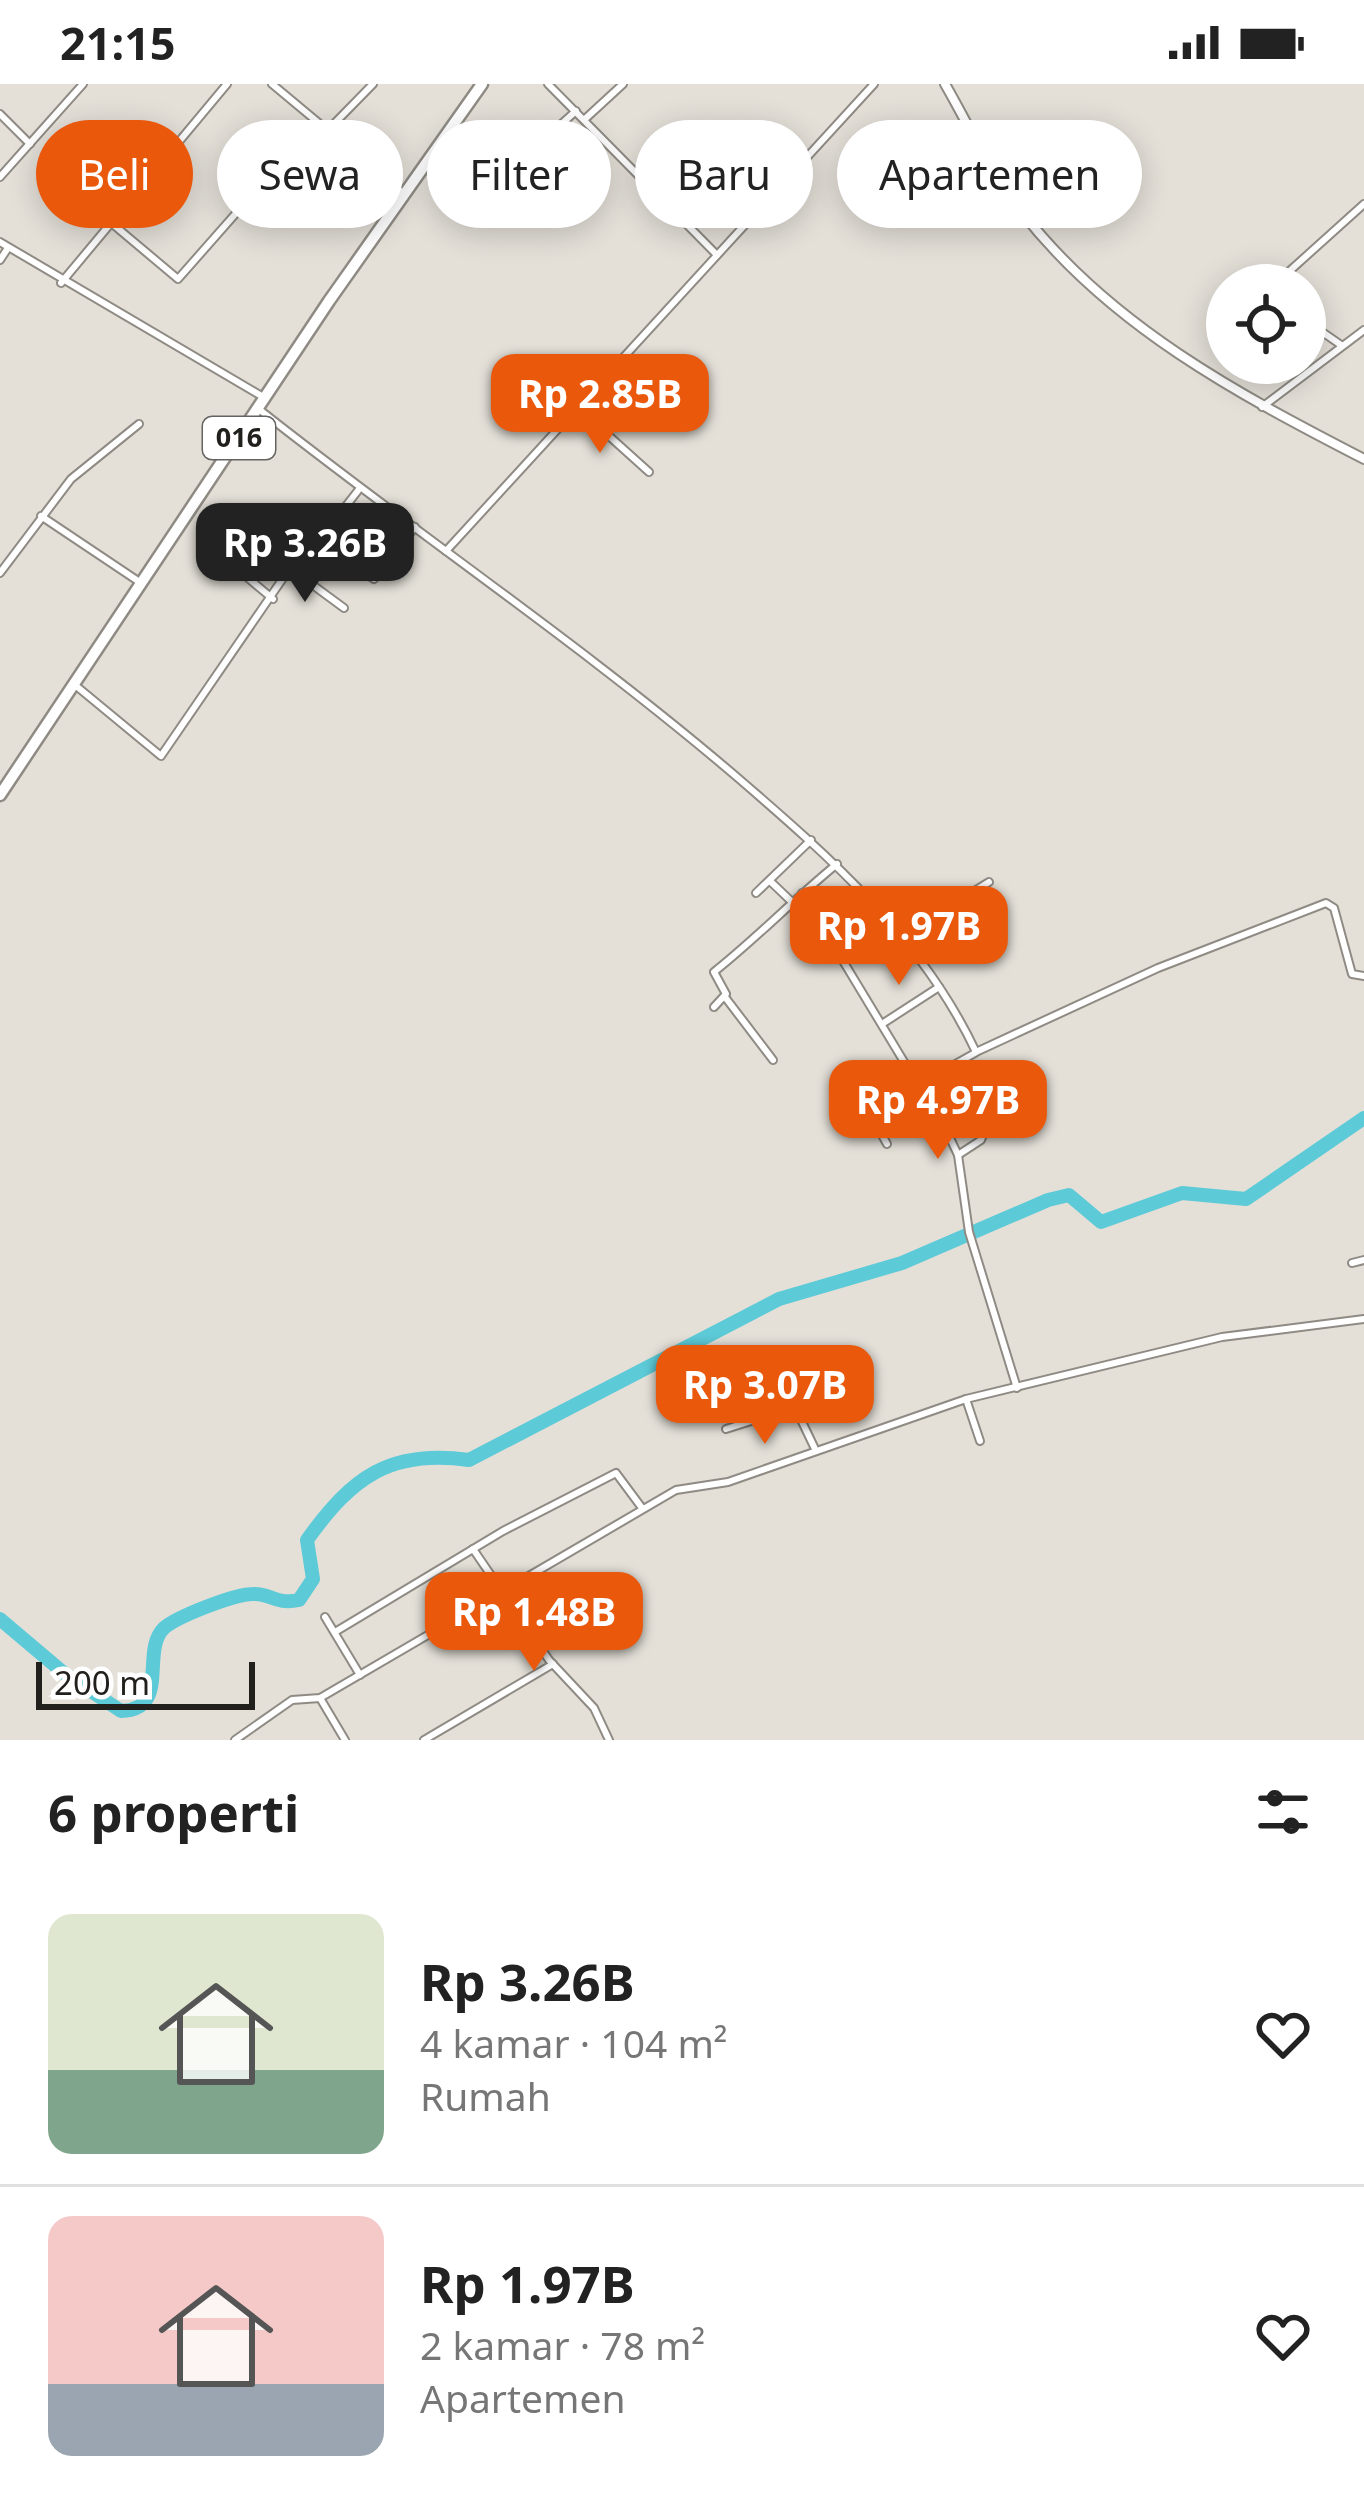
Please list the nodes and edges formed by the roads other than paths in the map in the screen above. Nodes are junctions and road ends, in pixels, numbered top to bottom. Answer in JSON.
{"nodes":[{"id":1,"x":83,"y":84,"type":"edge"},
{"id":2,"x":227,"y":84,"type":"edge"},
{"id":3,"x":272,"y":84,"type":"edge"},
{"id":4,"x":373,"y":84,"type":"edge"},
{"id":5,"x":482,"y":84,"type":"edge"},
{"id":6,"x":548,"y":84,"type":"edge"},
{"id":7,"x":623,"y":84,"type":"edge"},
{"id":8,"x":874,"y":84,"type":"edge"},
{"id":9,"x":945,"y":84,"type":"edge"},
{"id":10,"x":576,"y":111,"type":"junction"},
{"id":11,"x":0,"y":114,"type":"edge"},
{"id":12,"x":585,"y":119,"type":"junction"},
{"id":13,"x":314,"y":120,"type":"edge"},
{"id":14,"x":339,"y":120,"type":"edge"},
{"id":15,"x":566,"y":120,"type":"edge"},
{"id":16,"x":193,"y":123,"type":"edge"},
{"id":17,"x":29,"y":144,"type":"junction"},
{"id":18,"x":0,"y":157,"type":"edge"},
{"id":19,"x":9,"y":166,"type":"junction"},
{"id":20,"x":0,"y":177,"type":"edge"},
{"id":21,"x":403,"y":194,"type":"edge"},
{"id":22,"x":406,"y":197,"type":"junction"},
{"id":23,"x":1364,"y":204,"type":"edge"},
{"id":24,"x":104,"y":228,"type":"edge"},
{"id":25,"x":117,"y":228,"type":"edge"},
{"id":26,"x":223,"y":228,"type":"edge"},
{"id":27,"x":0,"y":242,"type":"edge"},
{"id":28,"x":8,"y":248,"type":"junction"},
{"id":29,"x":717,"y":255,"type":"junction"},
{"id":30,"x":0,"y":260,"type":"edge"},
{"id":31,"x":1297,"y":264,"type":"edge"},
{"id":32,"x":61,"y":283,"type":"junction"},
{"id":33,"x":1364,"y":330,"type":"edge"},
{"id":34,"x":1326,"y":335,"type":"edge"},
{"id":35,"x":1342,"y":346,"type":"junction"},
{"id":36,"x":262,"y":404,"type":"junction"},
{"id":37,"x":1262,"y":406,"type":"junction"},
{"id":38,"x":579,"y":409,"type":"junction"},
{"id":39,"x":139,"y":424,"type":"dead end"},
{"id":40,"x":1364,"y":459,"type":"edge"},
{"id":41,"x":649,"y":472,"type":"dead end"},
{"id":42,"x":360,"y":488,"type":"junction"},
{"id":43,"x":41,"y":516,"type":"junction"},
{"id":44,"x":415,"y":527,"type":"junction"},
{"id":45,"x":317,"y":543,"type":"junction"},
{"id":46,"x":446,"y":551,"type":"junction"},
{"id":47,"x":291,"y":569,"type":"junction"},
{"id":48,"x":0,"y":573,"type":"edge"},
{"id":49,"x":248,"y":578,"type":"dead end"},
{"id":50,"x":142,"y":584,"type":"junction"},
{"id":51,"x":273,"y":599,"type":"junction"},
{"id":52,"x":344,"y":608,"type":"dead end"},
{"id":53,"x":74,"y":683,"type":"junction"},
{"id":54,"x":0,"y":795,"type":"edge"},
{"id":55,"x":811,"y":840,"type":"junction"},
{"id":56,"x":837,"y":864,"type":"junction"},
{"id":57,"x":770,"y":880,"type":"junction"},
{"id":58,"x":989,"y":882,"type":"dead end"},
{"id":59,"x":756,"y":893,"type":"dead end"},
{"id":60,"x":802,"y":893,"type":"junction"},
{"id":61,"x":794,"y":903,"type":"junction"},
{"id":62,"x":901,"y":936,"type":"junction"},
{"id":63,"x":1364,"y":976,"type":"edge"},
{"id":64,"x":939,"y":987,"type":"junction"},
{"id":65,"x":725,"y":997,"type":"junction"},
{"id":66,"x":714,"y":1007,"type":"dead end"},
{"id":67,"x":882,"y":1024,"type":"junction"},
{"id":68,"x":976,"y":1052,"type":"junction"},
{"id":69,"x":773,"y":1060,"type":"dead end"},
{"id":70,"x":952,"y":1069,"type":"junction"},
{"id":71,"x":921,"y":1084,"type":"junction"},
{"id":72,"x":887,"y":1144,"type":"dead end"},
{"id":73,"x":958,"y":1155,"type":"junction"},
{"id":74,"x":1364,"y":1260,"type":"edge"},
{"id":75,"x":1352,"y":1263,"type":"dead end"},
{"id":76,"x":1364,"y":1319,"type":"edge"},
{"id":77,"x":1017,"y":1388,"type":"junction"},
{"id":78,"x":966,"y":1400,"type":"junction"},
{"id":79,"x":726,"y":1429,"type":"dead end"},
{"id":80,"x":980,"y":1441,"type":"dead end"},
{"id":81,"x":816,"y":1451,"type":"junction"},
{"id":82,"x":642,"y":1508,"type":"junction"},
{"id":83,"x":473,"y":1548,"type":"junction"},
{"id":84,"x":502,"y":1589,"type":"junction"},
{"id":85,"x":325,"y":1617,"type":"dead end"},
{"id":86,"x":335,"y":1632,"type":"junction"},
{"id":87,"x":553,"y":1664,"type":"junction"},
{"id":88,"x":360,"y":1675,"type":"junction"},
{"id":89,"x":320,"y":1698,"type":"junction"},
{"id":90,"x":609,"y":1737,"type":"edge"},
{"id":91,"x":235,"y":1740,"type":"edge"},
{"id":92,"x":345,"y":1740,"type":"edge"},
{"id":93,"x":424,"y":1740,"type":"edge"},
{"id":94,"x":599,"y":1740,"type":"edge"}],
"edges":[{"from":1,"to":17,"type":"street"},
{"from":2,"to":16,"type":"street"},
{"from":3,"to":13,"type":"street"},
{"from":4,"to":14,"type":"street"},
{"from":5,"to":22,"type":"main road","number":"016"},
{"from":6,"to":10,"type":"street"},
{"from":7,"to":12,"type":"street"},
{"from":8,"to":29,"type":"street"},
{"from":9,"to":37,"type":"street"},
{"from":10,"to":12,"type":"street"},
{"from":10,"to":15,"type":"street"},
{"from":11,"to":17,"type":"street"},
{"from":12,"to":29,"type":"street"},
{"from":17,"to":19,"type":"street"},
{"from":18,"to":19,"type":"street"},
{"from":19,"to":20,"type":"street"},
{"from":21,"to":22,"type":"street"},
{"from":22,"to":36,"type":"main road","number":"016"},
{"from":23,"to":31,"type":"street"},
{"from":24,"to":32,"type":"street"},
{"from":25,"to":26,"type":"street"},
{"from":27,"to":28,"type":"street"},
{"from":28,"to":30,"type":"street"},
{"from":28,"to":32,"type":"street"},
{"from":29,"to":38,"type":"street"},
{"from":32,"to":36,"type":"street"},
{"from":33,"to":35,"type":"street"},
{"from":34,"to":35,"type":"street"},
{"from":35,"to":37,"type":"street"},
{"from":36,"to":42,"type":"street"},
{"from":36,"to":50,"type":"main road","number":"016"},
{"from":37,"to":40,"type":"street"},
{"from":38,"to":41,"type":"street"},
{"from":38,"to":46,"type":"street"},
{"from":39,"to":43,"type":"street"},
{"from":42,"to":44,"type":"street"},
{"from":42,"to":45,"type":"street"},
{"from":43,"to":48,"type":"street"},
{"from":43,"to":50,"type":"street"},
{"from":44,"to":45,"type":"street"},
{"from":44,"to":46,"type":"street"},
{"from":45,"to":47,"type":"street"},
{"from":46,"to":55,"type":"street"},
{"from":47,"to":51,"type":"street"},
{"from":47,"to":52,"type":"street"},
{"from":49,"to":51,"type":"street"},
{"from":50,"to":53,"type":"main road","number":"016"},
{"from":51,"to":53,"type":"street"},
{"from":53,"to":54,"type":"main road","number":"016"},
{"from":55,"to":56,"type":"street"},
{"from":55,"to":57,"type":"street"},
{"from":56,"to":60,"type":"street"},
{"from":56,"to":62,"type":"street"},
{"from":57,"to":59,"type":"street"},
{"from":57,"to":61,"type":"street"},
{"from":58,"to":62,"type":"street"},
{"from":60,"to":61,"type":"street"},
{"from":60,"to":67,"type":"street"},
{"from":61,"to":65,"type":"street"},
{"from":62,"to":64,"type":"street"},
{"from":63,"to":68,"type":"street"},
{"from":64,"to":67,"type":"street"},
{"from":64,"to":68,"type":"street"},
{"from":65,"to":66,"type":"street"},
{"from":65,"to":69,"type":"street"},
{"from":67,"to":71,"type":"street"},
{"from":68,"to":70,"type":"street"},
{"from":70,"to":71,"type":"street"},
{"from":70,"to":73,"type":"street"},
{"from":71,"to":72,"type":"street"},
{"from":71,"to":73,"type":"street"},
{"from":73,"to":77,"type":"street"},
{"from":74,"to":75,"type":"street"},
{"from":76,"to":77,"type":"street"},
{"from":77,"to":78,"type":"street"},
{"from":78,"to":80,"type":"street"},
{"from":78,"to":81,"type":"street"},
{"from":79,"to":81,"type":"street"},
{"from":81,"to":82,"type":"street"},
{"from":82,"to":83,"type":"street"},
{"from":82,"to":84,"type":"street"},
{"from":83,"to":84,"type":"street"},
{"from":83,"to":86,"type":"street"},
{"from":84,"to":87,"type":"street"},
{"from":84,"to":88,"type":"street"},
{"from":85,"to":86,"type":"street"},
{"from":86,"to":88,"type":"street"},
{"from":87,"to":90,"type":"street"},
{"from":87,"to":93,"type":"street"},
{"from":88,"to":89,"type":"street"},
{"from":89,"to":91,"type":"street"},
{"from":89,"to":92,"type":"street"},
{"from":90,"to":94,"type":"street"}]}
